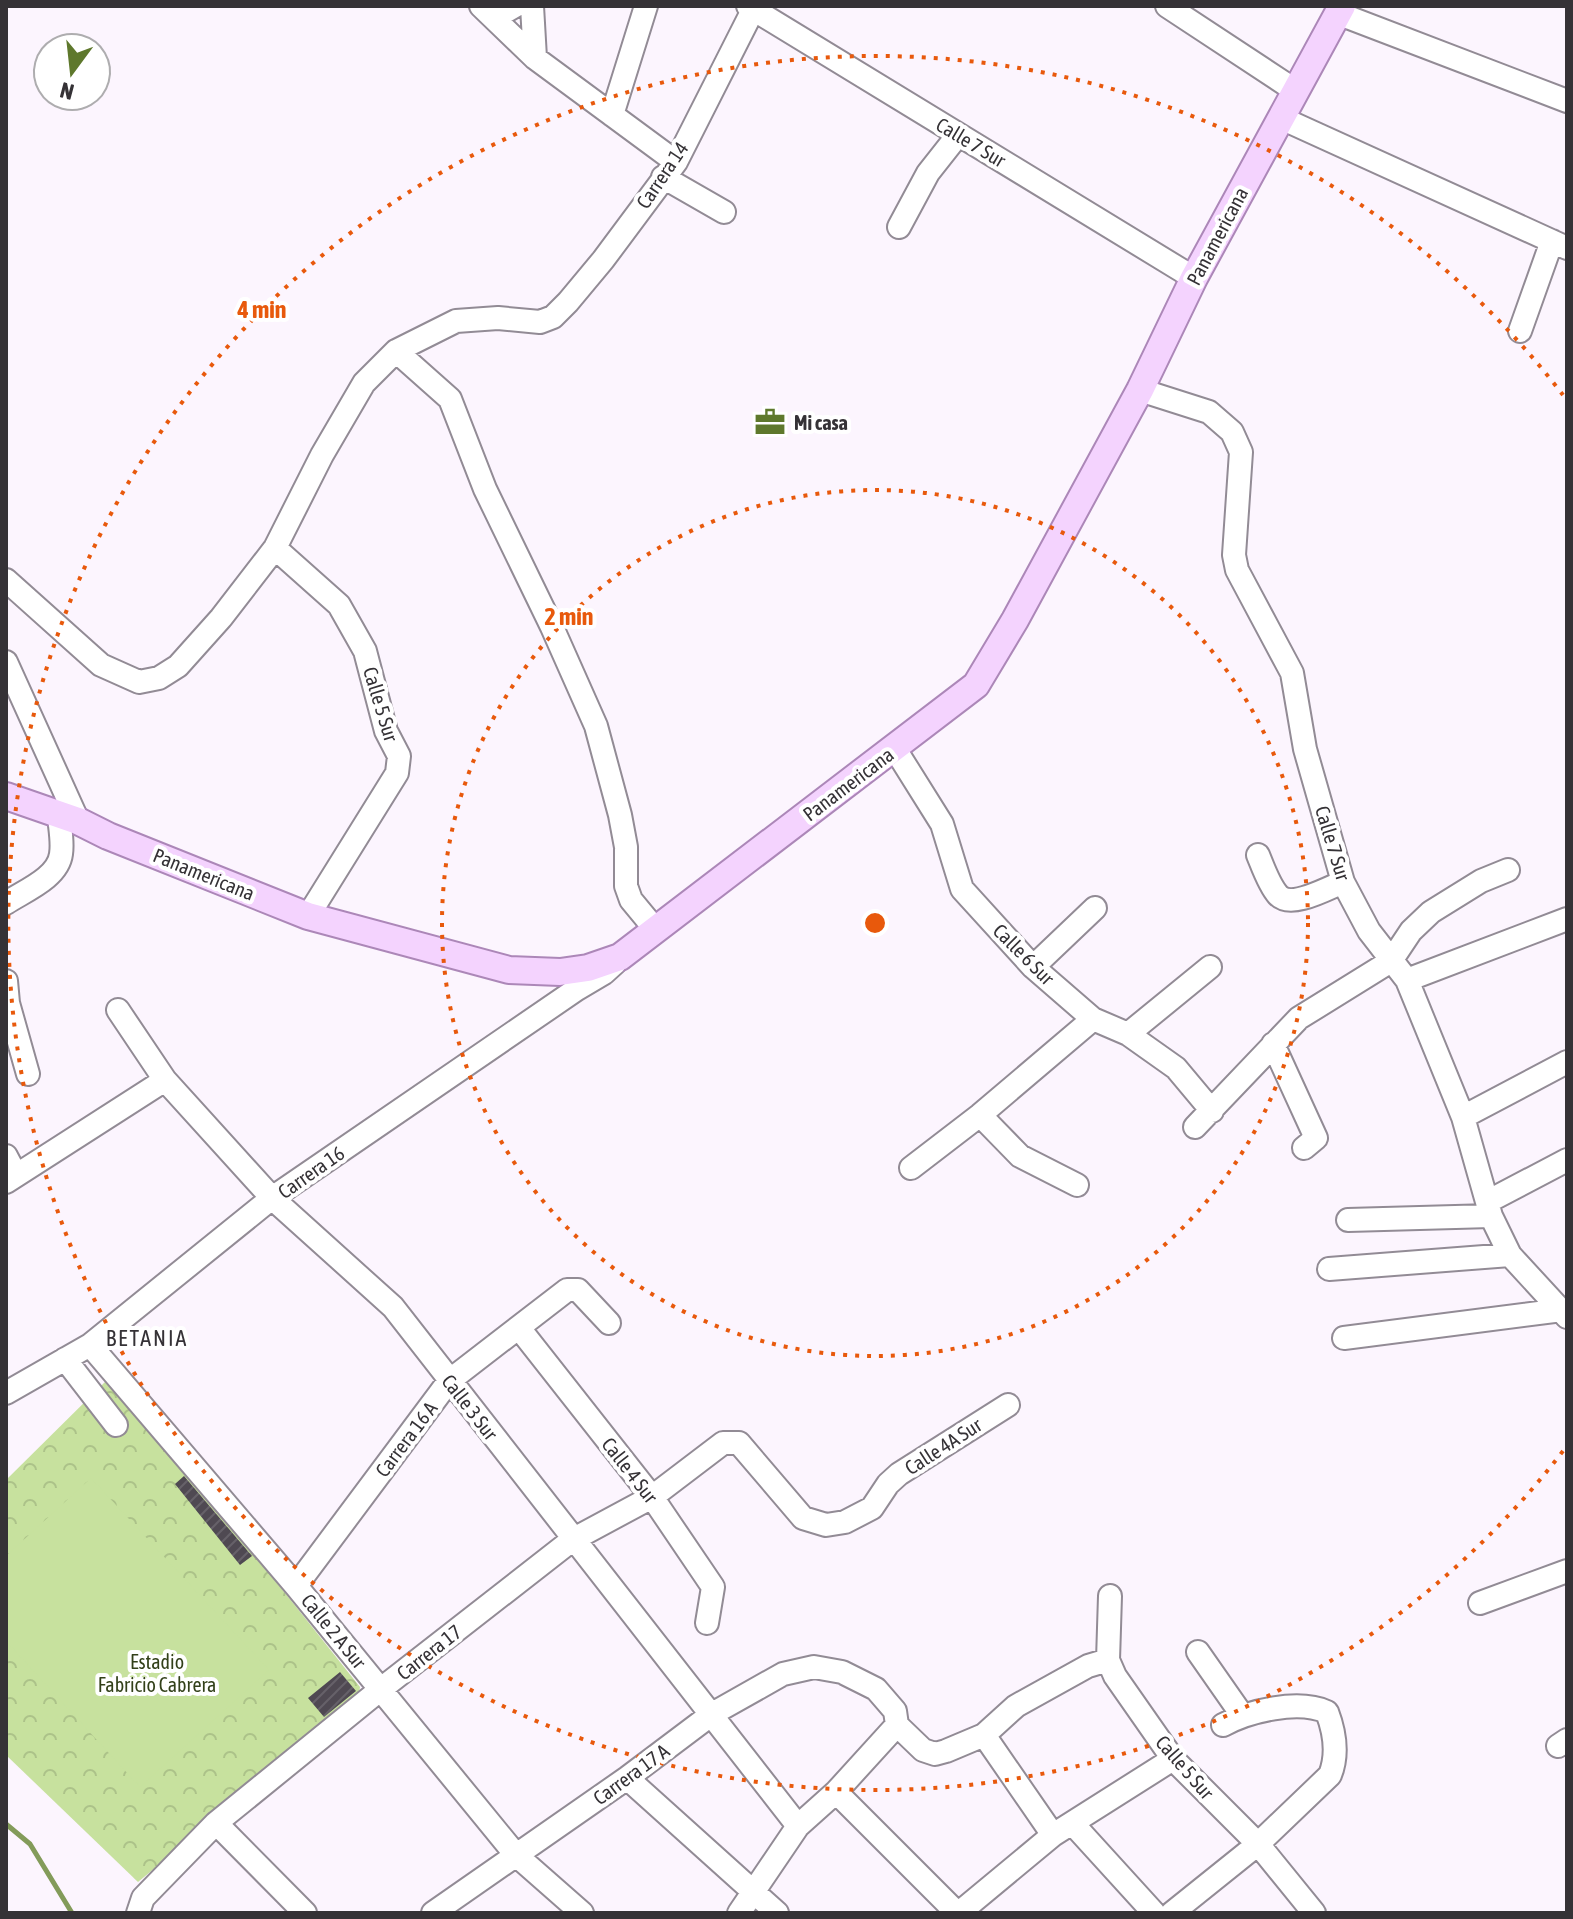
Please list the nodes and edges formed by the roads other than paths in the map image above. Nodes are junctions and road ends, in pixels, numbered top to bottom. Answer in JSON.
{"nodes":[{"id":1,"x":515,"y":6,"type":"edge"},
{"id":2,"x":532,"y":6,"type":"edge"},
{"id":3,"x":646,"y":6,"type":"edge"},
{"id":4,"x":1167,"y":6,"type":"edge"},
{"id":5,"x":752,"y":7,"type":"edge"},
{"id":6,"x":1340,"y":10,"type":"edge"},
{"id":7,"x":488,"y":12,"type":"edge"},
{"id":8,"x":535,"y":58,"type":"junction"},
{"id":9,"x":1296,"y":91,"type":"junction"},
{"id":10,"x":1567,"y":101,"type":"edge"},
{"id":11,"x":612,"y":115,"type":"junction"},
{"id":12,"x":1281,"y":118,"type":"junction"},
{"id":13,"x":958,"y":135,"type":"junction"},
{"id":14,"x":669,"y":169,"type":"junction"},
{"id":15,"x":724,"y":212,"type":"dead end"},
{"id":16,"x":899,"y":227,"type":"dead end"},
{"id":17,"x":1560,"y":245,"type":"edge"},
{"id":18,"x":1194,"y":278,"type":"junction"},
{"id":19,"x":1520,"y":331,"type":"dead end"},
{"id":20,"x":396,"y":351,"type":"junction"},
{"id":21,"x":1140,"y":390,"type":"junction"},
{"id":22,"x":275,"y":548,"type":"junction"},
{"id":23,"x":6,"y":580,"type":"edge"},
{"id":24,"x":6,"y":662,"type":"edge"},
{"id":25,"x":895,"y":749,"type":"junction"},
{"id":26,"x":6,"y":796,"type":"edge"},
{"id":27,"x":68,"y":818,"type":"junction"},
{"id":28,"x":1258,"y":855,"type":"dead end"},
{"id":29,"x":1508,"y":870,"type":"dead end"},
{"id":30,"x":1343,"y":882,"type":"junction"},
{"id":31,"x":6,"y":903,"type":"edge"},
{"id":32,"x":1095,"y":908,"type":"dead end"},
{"id":33,"x":308,"y":916,"type":"junction"},
{"id":34,"x":1567,"y":919,"type":"edge"},
{"id":35,"x":655,"y":929,"type":"junction"},
{"id":36,"x":620,"y":957,"type":"junction"},
{"id":37,"x":1391,"y":961,"type":"junction"},
{"id":38,"x":1033,"y":967,"type":"junction"},
{"id":39,"x":1210,"y":967,"type":"dead end"},
{"id":40,"x":1407,"y":980,"type":"junction"},
{"id":41,"x":6,"y":981,"type":"edge"},
{"id":42,"x":118,"y":1010,"type":"dead end"},
{"id":43,"x":1093,"y":1019,"type":"junction"},
{"id":44,"x":1128,"y":1034,"type":"junction"},
{"id":45,"x":1273,"y":1044,"type":"junction"},
{"id":46,"x":1567,"y":1062,"type":"edge"},
{"id":47,"x":28,"y":1074,"type":"dead end"},
{"id":48,"x":165,"y":1080,"type":"junction"},
{"id":49,"x":1212,"y":1111,"type":"junction"},
{"id":50,"x":980,"y":1115,"type":"junction"},
{"id":51,"x":1463,"y":1117,"type":"junction"},
{"id":52,"x":1195,"y":1127,"type":"dead end"},
{"id":53,"x":1310,"y":1143,"type":"dead end"},
{"id":54,"x":1567,"y":1160,"type":"edge"},
{"id":55,"x":911,"y":1168,"type":"dead end"},
{"id":56,"x":9,"y":1171,"type":"edge"},
{"id":57,"x":1077,"y":1185,"type":"dead end"},
{"id":58,"x":272,"y":1198,"type":"junction"},
{"id":59,"x":1489,"y":1209,"type":"junction"},
{"id":60,"x":1348,"y":1220,"type":"dead end"},
{"id":61,"x":1510,"y":1255,"type":"junction"},
{"id":62,"x":1329,"y":1269,"type":"dead end"},
{"id":63,"x":1564,"y":1313,"type":"edge"},
{"id":64,"x":609,"y":1323,"type":"dead end"},
{"id":65,"x":519,"y":1328,"type":"junction"},
{"id":66,"x":1344,"y":1338,"type":"dead end"},
{"id":67,"x":90,"y":1345,"type":"junction"},
{"id":68,"x":65,"y":1359,"type":"junction"},
{"id":69,"x":449,"y":1381,"type":"junction"},
{"id":70,"x":7,"y":1388,"type":"edge"},
{"id":71,"x":1008,"y":1405,"type":"dead end"},
{"id":72,"x":116,"y":1425,"type":"dead end"},
{"id":73,"x":739,"y":1443,"type":"joint"},
{"id":74,"x":652,"y":1497,"type":"junction"},
{"id":75,"x":572,"y":1540,"type":"junction"},
{"id":76,"x":1567,"y":1571,"type":"edge"},
{"id":77,"x":296,"y":1586,"type":"junction"},
{"id":78,"x":1110,"y":1596,"type":"dead end"},
{"id":79,"x":1480,"y":1603,"type":"dead end"},
{"id":80,"x":707,"y":1623,"type":"dead end"},
{"id":81,"x":1198,"y":1652,"type":"dead end"},
{"id":82,"x":1108,"y":1660,"type":"junction"},
{"id":83,"x":381,"y":1689,"type":"junction"},
{"id":84,"x":712,"y":1714,"type":"junction"},
{"id":85,"x":897,"y":1725,"type":"junction"},
{"id":86,"x":984,"y":1735,"type":"junction"},
{"id":87,"x":1173,"y":1759,"type":"junction"},
{"id":88,"x":627,"y":1778,"type":"junction"},
{"id":89,"x":836,"y":1792,"type":"junction"},
{"id":90,"x":216,"y":1823,"type":"junction"},
{"id":91,"x":1073,"y":1824,"type":"junction"},
{"id":92,"x":798,"y":1826,"type":"junction"},
{"id":93,"x":1053,"y":1835,"type":"junction"},
{"id":94,"x":1258,"y":1844,"type":"junction"},
{"id":95,"x":516,"y":1855,"type":"junction"},
{"id":96,"x":755,"y":1893,"type":"junction"},
{"id":97,"x":140,"y":1905,"type":"edge"},
{"id":98,"x":305,"y":1913,"type":"edge"},
{"id":99,"x":433,"y":1913,"type":"edge"},
{"id":100,"x":582,"y":1913,"type":"edge"},
{"id":101,"x":739,"y":1913,"type":"edge"},
{"id":102,"x":777,"y":1913,"type":"edge"},
{"id":103,"x":958,"y":1913,"type":"edge"},
{"id":104,"x":1154,"y":1913,"type":"edge"},
{"id":105,"x":1172,"y":1913,"type":"edge"},
{"id":106,"x":1314,"y":1913,"type":"edge"}],
"edges":[{"from":1,"to":7,"type":"street"},
{"from":2,"to":8,"type":"street"},
{"from":3,"to":11,"type":"street"},
{"from":4,"to":9,"type":"street"},
{"from":5,"to":13,"type":"street","name":"Calle 7 Sur"},
{"from":5,"to":14,"type":"street","name":"Carrera 14"},
{"from":6,"to":9,"type":"main road","name":"Panamericana"},
{"from":6,"to":10,"type":"street"},
{"from":7,"to":8,"type":"street"},
{"from":8,"to":11,"type":"street"},
{"from":9,"to":12,"type":"main road","name":"Panamericana"},
{"from":11,"to":14,"type":"street"},
{"from":12,"to":17,"type":"street"},
{"from":12,"to":18,"type":"main road","name":"Panamericana"},
{"from":13,"to":16,"type":"street"},
{"from":13,"to":18,"type":"street","name":"Calle 7 Sur"},
{"from":14,"to":15,"type":"street"},
{"from":14,"to":20,"type":"street","name":"Carrera 14"},
{"from":17,"to":19,"type":"street"},
{"from":18,"to":21,"type":"main road","name":"Panamericana"},
{"from":20,"to":22,"type":"street"},
{"from":20,"to":35,"type":"street"},
{"from":21,"to":25,"type":"main road","name":"Panamericana"},
{"from":21,"to":30,"type":"street","name":"Calle 7 Sur"},
{"from":22,"to":23,"type":"street"},
{"from":22,"to":33,"type":"street","name":"Calle 5 Sur"},
{"from":24,"to":27,"type":"street"},
{"from":25,"to":35,"type":"main road","name":"Panamericana"},
{"from":25,"to":38,"type":"street","name":"Calle 6 Sur"},
{"from":26,"to":27,"type":"main road","name":"Panamericana"},
{"from":27,"to":31,"type":"street"},
{"from":27,"to":33,"type":"main road","name":"Panamericana"},
{"from":28,"to":30,"type":"street"},
{"from":29,"to":37,"type":"street"},
{"from":30,"to":37,"type":"street","name":"Calle 7 Sur"},
{"from":32,"to":38,"type":"street"},
{"from":33,"to":36,"type":"main road","name":"Panamericana"},
{"from":34,"to":40,"type":"street"},
{"from":35,"to":36,"type":"main road","name":"Panamericana"},
{"from":36,"to":58,"type":"street","name":"Carrera 16"},
{"from":37,"to":40,"type":"street","name":"Calle 7 Sur"},
{"from":37,"to":45,"type":"street"},
{"from":38,"to":43,"type":"street","name":"Calle 6 Sur"},
{"from":39,"to":44,"type":"street"},
{"from":40,"to":51,"type":"street","name":"Calle 7 Sur"},
{"from":41,"to":47,"type":"street"},
{"from":42,"to":48,"type":"street","name":"Calle 3 Sur"},
{"from":43,"to":44,"type":"street","name":"Calle 6 Sur"},
{"from":43,"to":50,"type":"street"},
{"from":44,"to":49,"type":"street","name":"Calle 6 Sur"},
{"from":45,"to":49,"type":"street"},
{"from":45,"to":53,"type":"street"},
{"from":46,"to":51,"type":"street"},
{"from":48,"to":56,"type":"street"},
{"from":48,"to":58,"type":"street","name":"Calle 3 Sur"},
{"from":49,"to":52,"type":"street"},
{"from":50,"to":55,"type":"street"},
{"from":50,"to":57,"type":"street"},
{"from":51,"to":59,"type":"street","name":"Calle 7 Sur"},
{"from":54,"to":59,"type":"street"},
{"from":58,"to":67,"type":"street","name":"Carrera 16"},
{"from":58,"to":69,"type":"street","name":"Calle 3 Sur"},
{"from":59,"to":60,"type":"street"},
{"from":59,"to":61,"type":"street","name":"Calle 7 Sur"},
{"from":61,"to":62,"type":"street"},
{"from":61,"to":63,"type":"street","name":"Calle 7 Sur"},
{"from":63,"to":66,"type":"street"},
{"from":64,"to":65,"type":"street","name":"Carrera 16 A"},
{"from":65,"to":69,"type":"street","name":"Carrera 16 A"},
{"from":65,"to":74,"type":"street","name":"Calle 4 Sur"},
{"from":67,"to":68,"type":"street","name":"Carrera 16"},
{"from":67,"to":77,"type":"street","name":"Calle 2 A Sur"},
{"from":68,"to":70,"type":"street","name":"Carrera 16"},
{"from":68,"to":72,"type":"street"},
{"from":69,"to":75,"type":"street","name":"Calle 3 Sur"},
{"from":69,"to":77,"type":"street","name":"Carrera 16 A"},
{"from":71,"to":73,"type":"street","name":"Calle 4A Sur"},
{"from":73,"to":74,"type":"street","name":"Carrera 17"},
{"from":74,"to":75,"type":"street","name":"Carrera 17"},
{"from":74,"to":80,"type":"street","name":"Calle 4 Sur"},
{"from":75,"to":83,"type":"street","name":"Carrera 17"},
{"from":75,"to":84,"type":"street","name":"Calle 3 Sur"},
{"from":76,"to":79,"type":"street"},
{"from":77,"to":83,"type":"street","name":"Calle 2 A Sur"},
{"from":78,"to":82,"type":"street"},
{"from":81,"to":94,"type":"street"},
{"from":82,"to":86,"type":"street"},
{"from":82,"to":87,"type":"street","name":"Calle 5 Sur"},
{"from":83,"to":90,"type":"street","name":"Carrera 17"},
{"from":83,"to":95,"type":"street","name":"Calle 2 A Sur"},
{"from":84,"to":85,"type":"street","name":"Carrera 17 A"},
{"from":84,"to":88,"type":"street","name":"Carrera 17 A"},
{"from":84,"to":92,"type":"street","name":"Calle 3 Sur"},
{"from":85,"to":86,"type":"street"},
{"from":85,"to":89,"type":"street"},
{"from":86,"to":93,"type":"street"},
{"from":87,"to":91,"type":"street"},
{"from":87,"to":94,"type":"street","name":"Calle 5 Sur"},
{"from":88,"to":95,"type":"street","name":"Carrera 17 A"},
{"from":88,"to":96,"type":"street"},
{"from":89,"to":92,"type":"street"},
{"from":89,"to":103,"type":"street"},
{"from":90,"to":97,"type":"street","name":"Carrera 17"},
{"from":90,"to":98,"type":"street"},
{"from":91,"to":93,"type":"street"},
{"from":91,"to":104,"type":"street"},
{"from":92,"to":96,"type":"street"},
{"from":93,"to":103,"type":"street"},
{"from":94,"to":105,"type":"street"},
{"from":94,"to":106,"type":"street","name":"Calle 5 Sur"},
{"from":95,"to":99,"type":"street","name":"Carrera 17 A"},
{"from":95,"to":100,"type":"street","name":"Calle 2 A Sur"},
{"from":96,"to":101,"type":"street"},
{"from":96,"to":102,"type":"street"}]}
